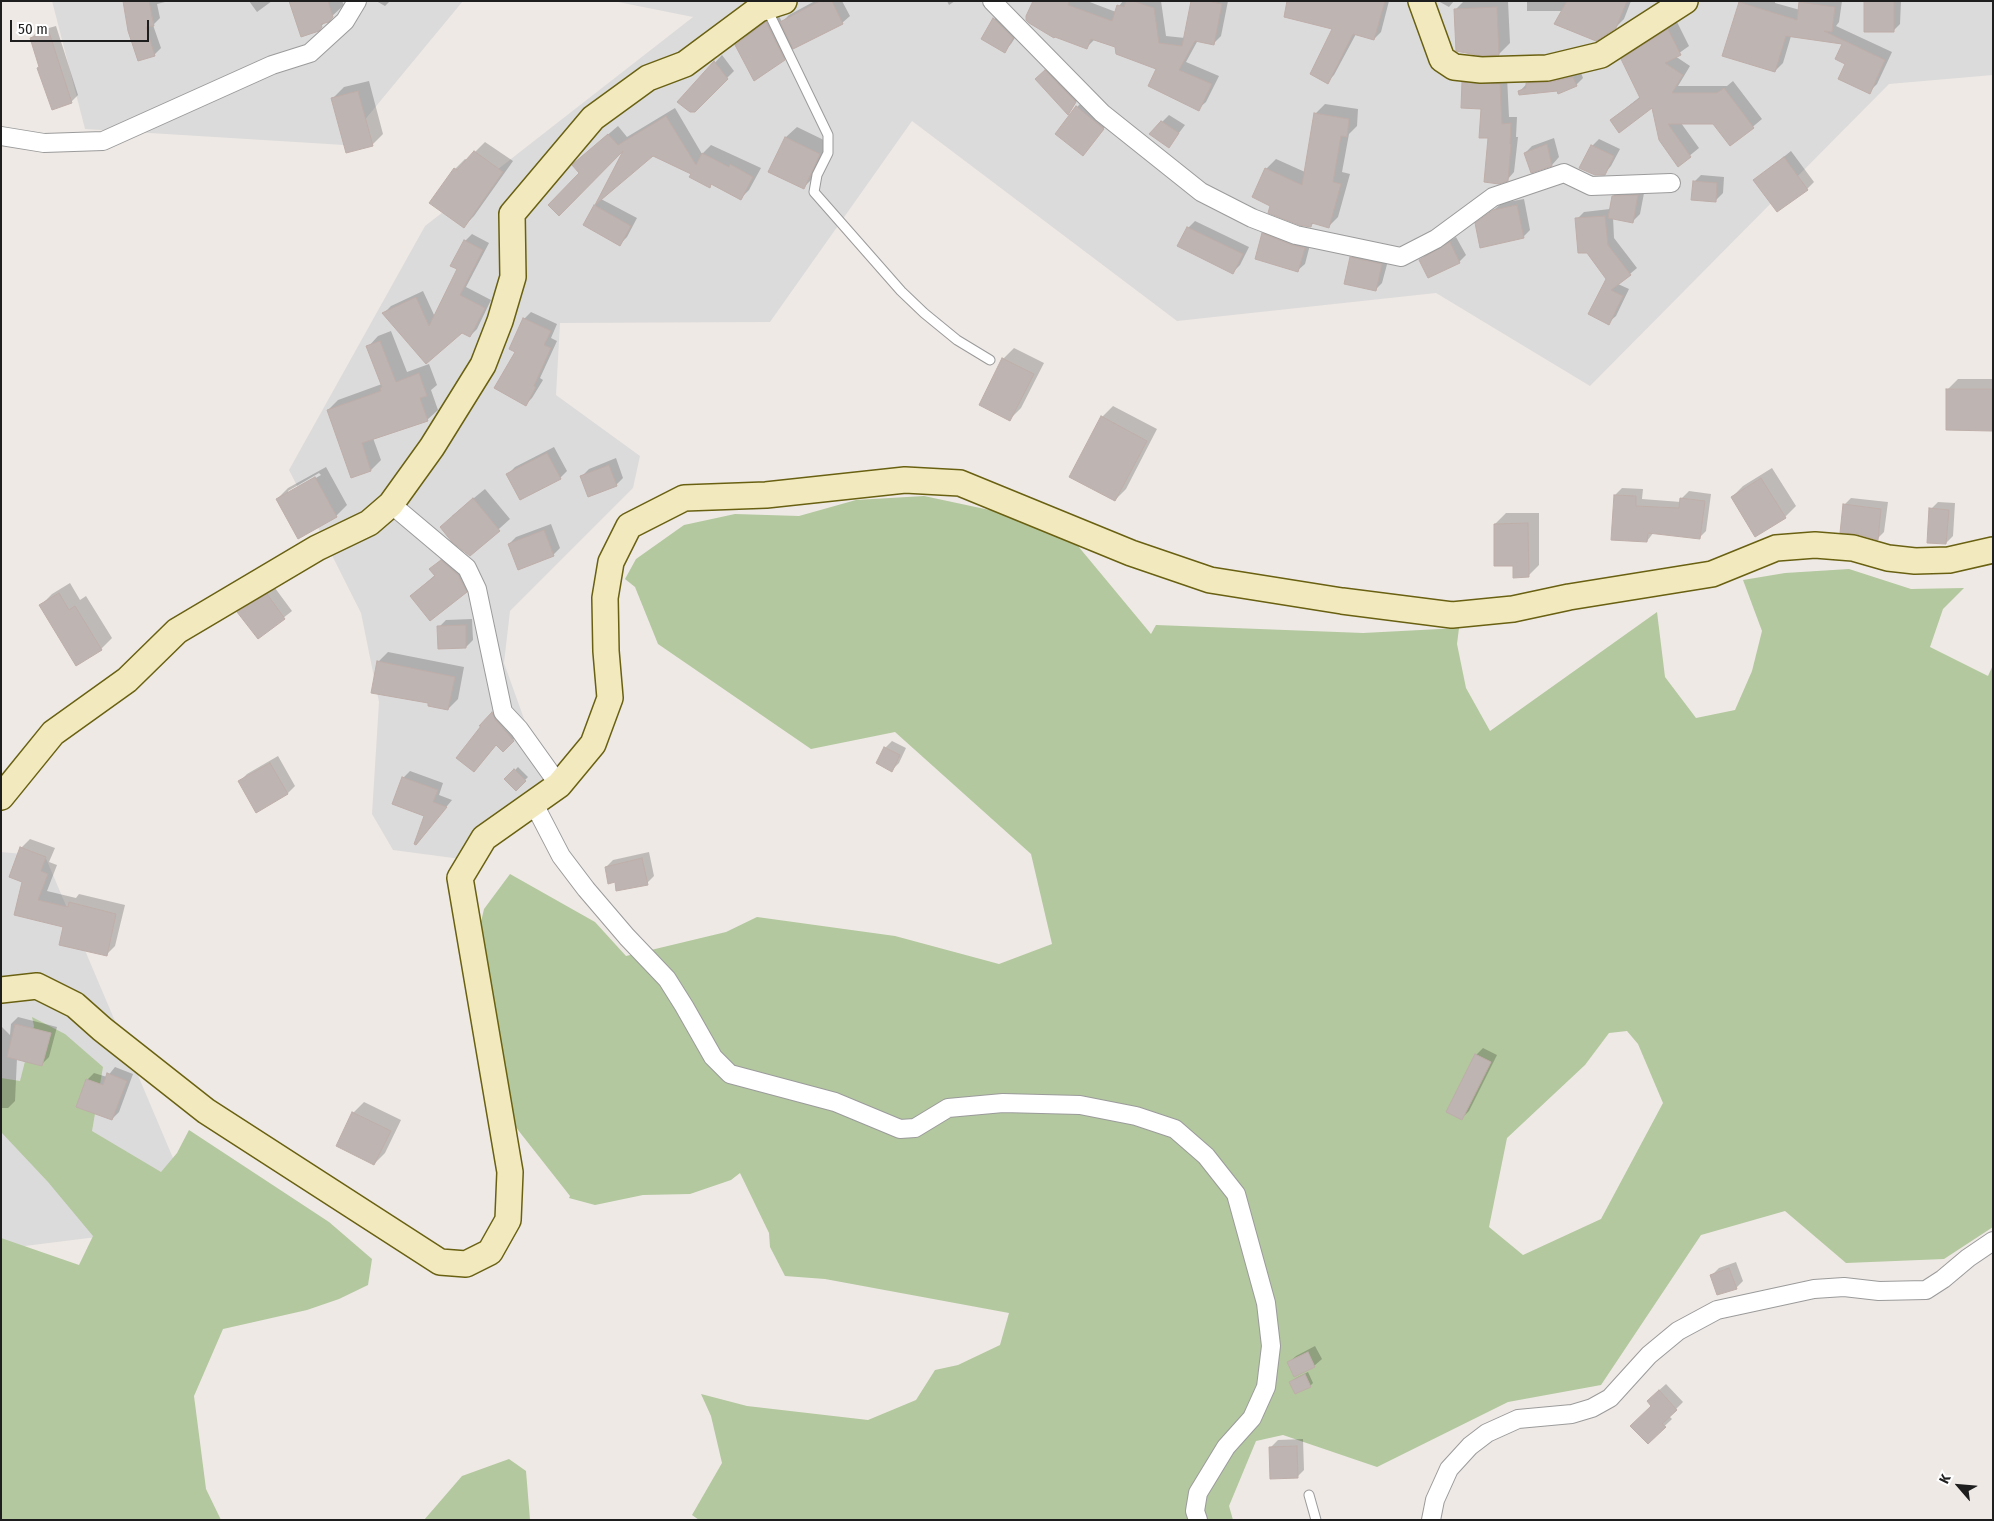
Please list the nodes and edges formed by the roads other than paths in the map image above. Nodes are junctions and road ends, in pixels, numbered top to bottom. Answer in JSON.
{"nodes":[{"id":1,"x":357,"y":1,"type":"edge"},
{"id":2,"x":992,"y":1,"type":"edge"},
{"id":3,"x":1422,"y":1,"type":"edge"},
{"id":4,"x":1685,"y":1,"type":"edge"},
{"id":5,"x":775,"y":4,"type":"edge"},
{"id":6,"x":1,"y":136,"type":"edge"},
{"id":7,"x":1671,"y":182,"type":"dead end"},
{"id":8,"x":990,"y":360,"type":"dead end"},
{"id":9,"x":391,"y":504,"type":"junction"},
{"id":10,"x":1993,"y":550,"type":"edge"},
{"id":11,"x":559,"y":785,"type":"junction"},
{"id":12,"x":1,"y":797,"type":"edge"},
{"id":13,"x":533,"y":802,"type":"junction"},
{"id":14,"x":1,"y":990,"type":"edge"},
{"id":15,"x":1993,"y":1241,"type":"edge"},
{"id":16,"x":1309,"y":1494,"type":"dead end"},
{"id":17,"x":1198,"y":1520,"type":"edge"},
{"id":18,"x":1316,"y":1520,"type":"edge"},
{"id":19,"x":1431,"y":1520,"type":"edge"}],
"edges":[{"from":1,"to":6,"type":"street"},
{"from":2,"to":7,"type":"street"},
{"from":3,"to":4,"type":"street"},
{"from":5,"to":8,"type":"lane"},
{"from":5,"to":9,"type":"street"},
{"from":9,"to":11,"type":"street"},
{"from":9,"to":12,"type":"street"},
{"from":10,"to":11,"type":"street"},
{"from":11,"to":13,"type":"street"},
{"from":13,"to":14,"type":"street"},
{"from":13,"to":17,"type":"street"},
{"from":15,"to":19,"type":"street"},
{"from":16,"to":18,"type":"lane"}]}
